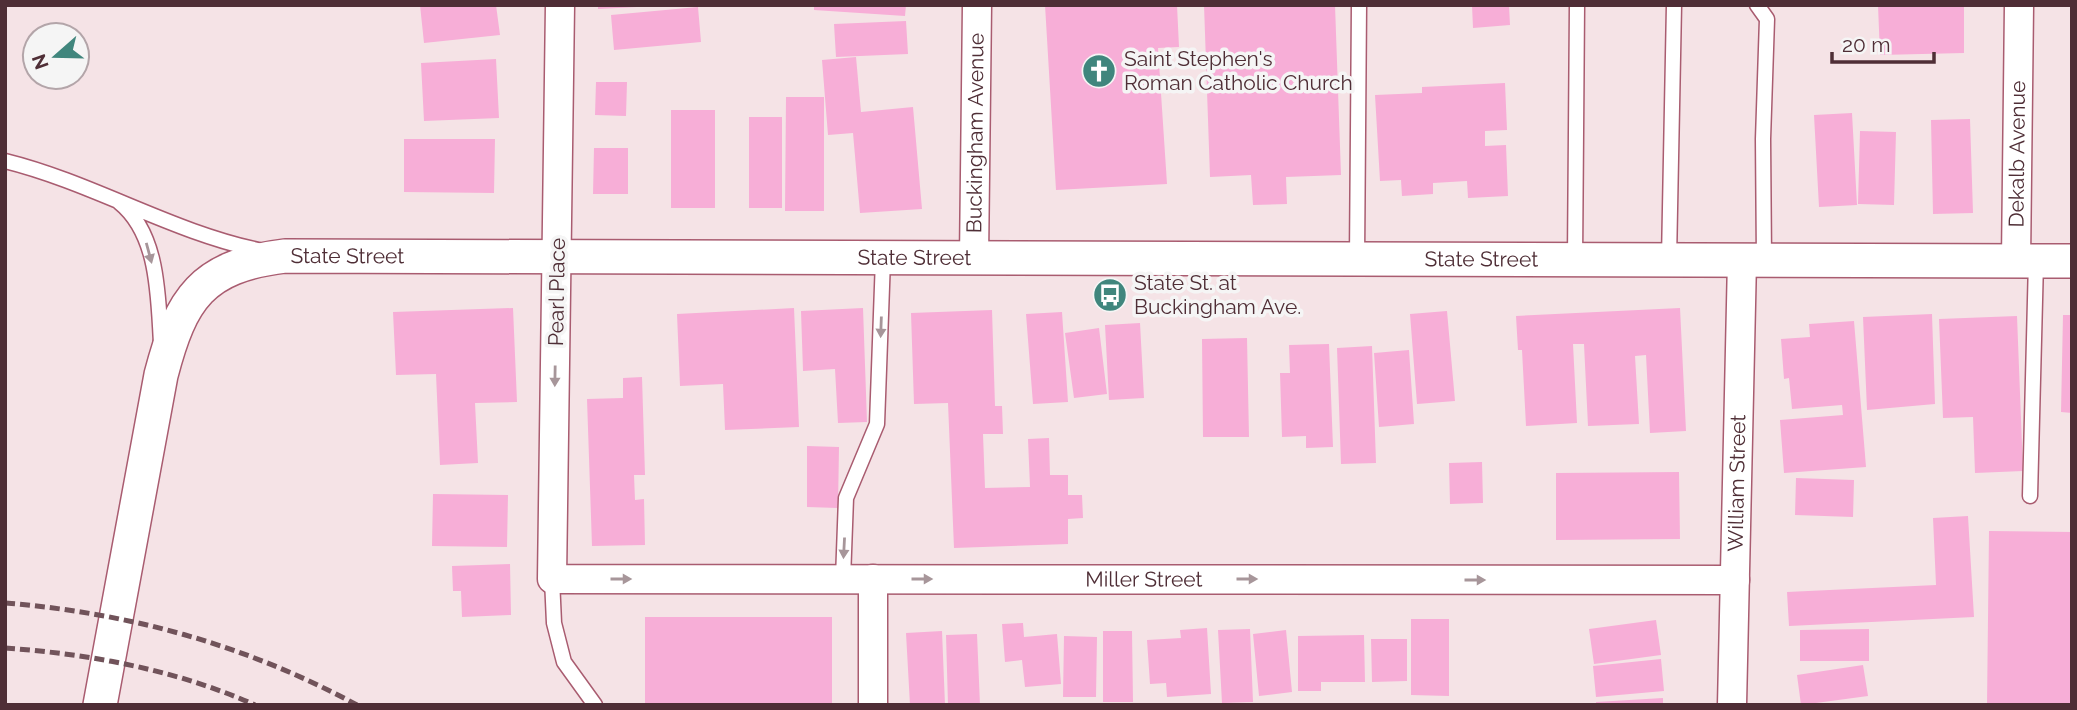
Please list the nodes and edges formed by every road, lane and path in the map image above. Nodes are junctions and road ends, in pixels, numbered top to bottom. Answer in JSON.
{"nodes":[{"id":1,"x":560,"y":5,"type":"edge"},
{"id":2,"x":977,"y":5,"type":"edge"},
{"id":3,"x":1359,"y":5,"type":"edge"},
{"id":4,"x":1577,"y":5,"type":"edge"},
{"id":5,"x":1674,"y":5,"type":"edge"},
{"id":6,"x":1757,"y":5,"type":"edge"},
{"id":7,"x":2018,"y":5,"type":"edge"},
{"id":8,"x":5,"y":161,"type":"edge"},
{"id":9,"x":113,"y":197,"type":"junction"},
{"id":10,"x":285,"y":256,"type":"junction"},
{"id":11,"x":557,"y":258,"type":"junction"},
{"id":12,"x":883,"y":259,"type":"junction"},
{"id":13,"x":974,"y":259,"type":"junction"},
{"id":14,"x":1357,"y":260,"type":"junction"},
{"id":15,"x":1575,"y":260,"type":"junction"},
{"id":16,"x":1669,"y":260,"type":"junction"},
{"id":17,"x":1753,"y":260,"type":"junction"},
{"id":18,"x":2026,"y":261,"type":"junction"},
{"id":19,"x":2072,"y":261,"type":"edge"},
{"id":20,"x":161,"y":374,"type":"junction"},
{"id":21,"x":2030,"y":496,"type":"dead end"},
{"id":22,"x":552,"y":579,"type":"junction"},
{"id":23,"x":843,"y":579,"type":"junction"},
{"id":24,"x":873,"y":579,"type":"junction"},
{"id":25,"x":1735,"y":580,"type":"junction"},
{"id":26,"x":100,"y":705,"type":"edge"},
{"id":27,"x":595,"y":705,"type":"edge"},
{"id":28,"x":873,"y":705,"type":"edge"},
{"id":29,"x":1732,"y":705,"type":"edge"}],
"edges":[{"from":1,"to":11,"type":"street","name":"Pearl Place"},
{"from":2,"to":13,"type":"street","name":"Buckingham Avenue"},
{"from":3,"to":14,"type":"lane"},
{"from":4,"to":15,"type":"lane"},
{"from":5,"to":16,"type":"lane"},
{"from":6,"to":17,"type":"lane"},
{"from":7,"to":18,"type":"street","name":"Dekalb Avenue"},
{"from":8,"to":9,"type":"lane"},
{"from":9,"to":10,"type":"lane"},
{"from":9,"to":20,"type":"lane","one_way":true},
{"from":10,"to":11,"type":"street","name":"State Street"},
{"from":10,"to":20,"type":"street","name":"State Street"},
{"from":11,"to":12,"type":"street","name":"State Street"},
{"from":11,"to":22,"type":"street","name":"Pearl Place","one_way":true},
{"from":12,"to":13,"type":"street","name":"State Street"},
{"from":12,"to":23,"type":"lane","one_way":true},
{"from":13,"to":14,"type":"street","name":"State Street"},
{"from":14,"to":15,"type":"street","name":"State Street"},
{"from":15,"to":16,"type":"street","name":"State Street"},
{"from":16,"to":17,"type":"street","name":"State Street"},
{"from":17,"to":18,"type":"street","name":"State Street"},
{"from":17,"to":25,"type":"street","name":"William Street"},
{"from":18,"to":19,"type":"street","name":"State Street"},
{"from":18,"to":21,"type":"lane"},
{"from":20,"to":26,"type":"street","name":"State Street"},
{"from":22,"to":23,"type":"street","name":"Miller Street","one_way":true},
{"from":22,"to":27,"type":"lane"},
{"from":23,"to":24,"type":"street","name":"Miller Street"},
{"from":24,"to":25,"type":"street","name":"Miller Street","one_way":true},
{"from":24,"to":28,"type":"street"},
{"from":25,"to":29,"type":"street","name":"William Street"}]}
